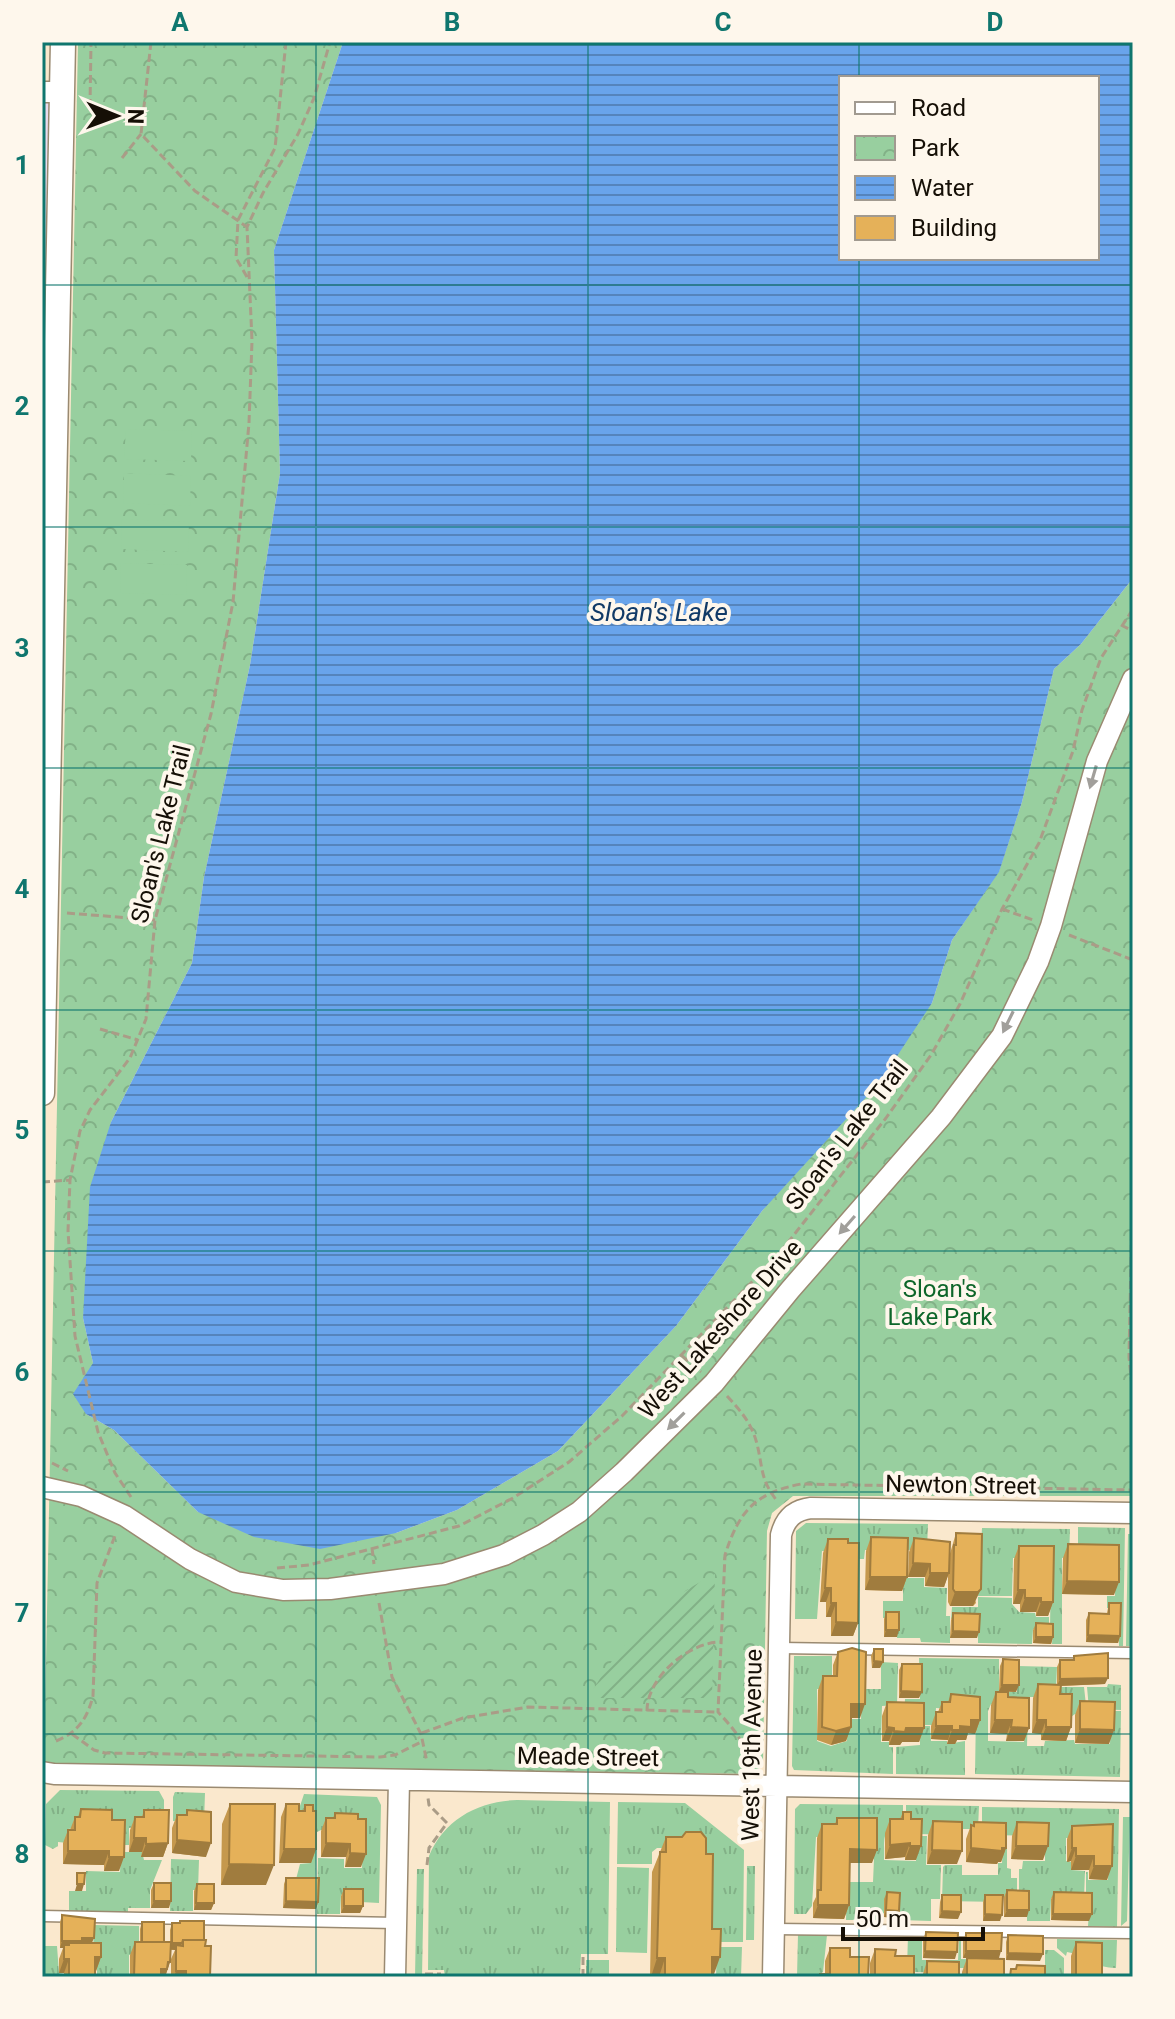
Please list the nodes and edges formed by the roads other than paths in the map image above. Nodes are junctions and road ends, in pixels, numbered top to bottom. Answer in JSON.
{"nodes":[{"id":1,"x":63,"y":42,"type":"edge"},
{"id":2,"x":52,"y":92,"type":"edge"},
{"id":3,"x":49,"y":372,"type":"edge"},
{"id":4,"x":46,"y":650,"type":"edge"},
{"id":5,"x":1133,"y":679,"type":"edge"},
{"id":6,"x":44,"y":931,"type":"edge"},
{"id":7,"x":42,"y":1067,"type":"edge"},
{"id":8,"x":42,"y":1093,"type":"edge"},
{"id":9,"x":42,"y":1487,"type":"edge"},
{"id":10,"x":1133,"y":1513,"type":"edge"},
{"id":11,"x":790,"y":1516,"type":"joint"},
{"id":12,"x":779,"y":1648,"type":"junction"},
{"id":13,"x":1133,"y":1653,"type":"edge"},
{"id":14,"x":42,"y":1772,"type":"edge"},
{"id":15,"x":399,"y":1780,"type":"junction"},
{"id":16,"x":777,"y":1786,"type":"junction"},
{"id":17,"x":1133,"y":1792,"type":"edge"},
{"id":18,"x":42,"y":1916,"type":"edge"},
{"id":19,"x":396,"y":1923,"type":"junction"},
{"id":20,"x":774,"y":1929,"type":"junction"},
{"id":21,"x":1133,"y":1933,"type":"edge"},
{"id":22,"x":395,"y":1977,"type":"edge"},
{"id":23,"x":773,"y":1977,"type":"edge"}],
"edges":[{"from":1,"to":2,"type":"street"},
{"from":2,"to":3,"type":"street"},
{"from":3,"to":4,"type":"street"},
{"from":4,"to":6,"type":"street"},
{"from":5,"to":9,"type":"street","name":"West Lakeshore Drive","one_way":true},
{"from":6,"to":7,"type":"street"},
{"from":7,"to":8,"type":"street"},
{"from":10,"to":11,"type":"street","name":"Newton Street"},
{"from":11,"to":12,"type":"street","name":"West 19th Avenue"},
{"from":12,"to":13,"type":"lane"},
{"from":12,"to":16,"type":"street","name":"West 19th Avenue"},
{"from":14,"to":15,"type":"street","name":"Meade Street"},
{"from":15,"to":16,"type":"street","name":"Meade Street"},
{"from":15,"to":19,"type":"street"},
{"from":16,"to":17,"type":"street","name":"Meade Street"},
{"from":16,"to":20,"type":"street","name":"West 19th Avenue"},
{"from":18,"to":19,"type":"lane"},
{"from":19,"to":22,"type":"street"},
{"from":20,"to":21,"type":"lane"},
{"from":20,"to":23,"type":"street","name":"West 19th Avenue"}]}
